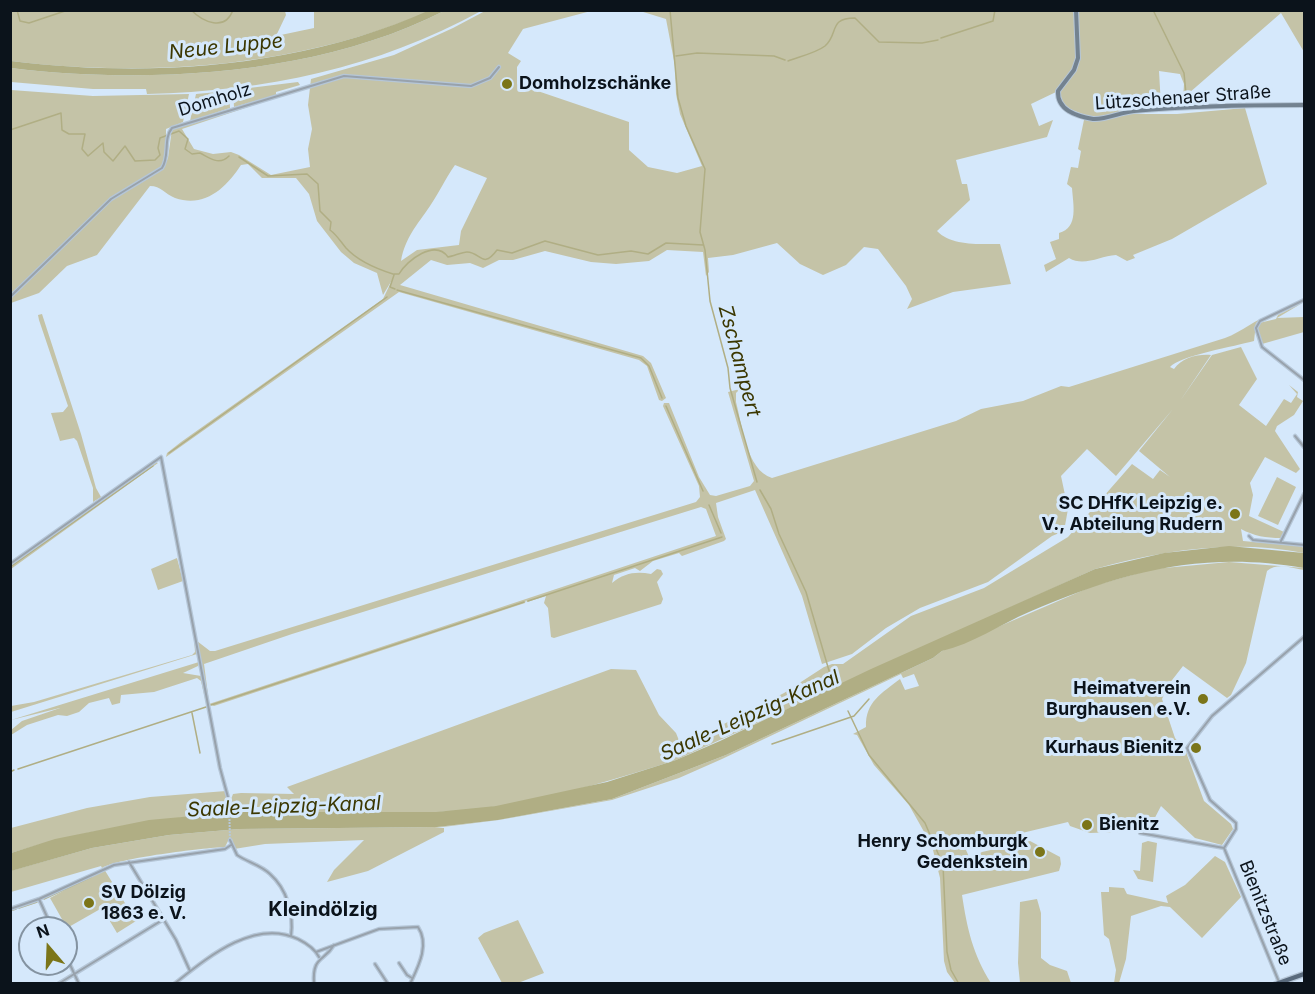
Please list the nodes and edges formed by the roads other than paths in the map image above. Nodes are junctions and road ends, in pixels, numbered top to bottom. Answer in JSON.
{"nodes":[{"id":1,"x":1076,"y":10,"type":"edge"},
{"id":2,"x":499,"y":67,"type":"dead end"},
{"id":3,"x":1305,"y":105,"type":"edge"},
{"id":4,"x":10,"y":297,"type":"edge"},
{"id":5,"x":1305,"y":300,"type":"edge"},
{"id":6,"x":1305,"y":380,"type":"edge"},
{"id":7,"x":1295,"y":436,"type":"dead end"},
{"id":8,"x":1305,"y":439,"type":"edge"},
{"id":9,"x":1300,"y":442,"type":"junction"},
{"id":10,"x":1305,"y":447,"type":"edge"},
{"id":11,"x":1305,"y":494,"type":"edge"},
{"id":12,"x":1249,"y":536,"type":"dead end"},
{"id":13,"x":1281,"y":541,"type":"junction"},
{"id":14,"x":1305,"y":545,"type":"edge"},
{"id":15,"x":10,"y":564,"type":"edge"},
{"id":16,"x":1305,"y":637,"type":"edge"},
{"id":17,"x":229,"y":801,"type":"tunnel mouth"},
{"id":18,"x":1140,"y":833,"type":"dead end"},
{"id":19,"x":230,"y":840,"type":"tunnel mouth"},
{"id":20,"x":231,"y":844,"type":"junction"},
{"id":21,"x":1224,"y":848,"type":"junction"},
{"id":22,"x":225,"y":849,"type":"junction"},
{"id":23,"x":234,"y":851,"type":"junction"},
{"id":24,"x":129,"y":862,"type":"junction"},
{"id":25,"x":39,"y":900,"type":"junction"},
{"id":26,"x":10,"y":909,"type":"edge"},
{"id":27,"x":46,"y":916,"type":"edge"},
{"id":28,"x":164,"y":919,"type":"junction"},
{"id":29,"x":291,"y":936,"type":"junction"},
{"id":30,"x":334,"y":945,"type":"junction"},
{"id":31,"x":316,"y":952,"type":"junction"},
{"id":32,"x":319,"y":957,"type":"junction"},
{"id":33,"x":399,"y":963,"type":"dead end"},
{"id":34,"x":375,"y":964,"type":"dead end"},
{"id":35,"x":78,"y":971,"type":"edge"},
{"id":36,"x":190,"y":971,"type":"junction"},
{"id":37,"x":1305,"y":974,"type":"edge"},
{"id":38,"x":412,"y":978,"type":"junction"},
{"id":39,"x":1281,"y":983,"type":"edge"},
{"id":40,"x":174,"y":984,"type":"edge"},
{"id":41,"x":314,"y":984,"type":"edge"},
{"id":42,"x":388,"y":984,"type":"edge"},
{"id":43,"x":410,"y":984,"type":"edge"}],
"edges":[{"from":1,"to":3,"type":"street","name":"Lützschenaer Straße"},
{"from":2,"to":4,"type":"street","name":"Domholz"},
{"from":5,"to":6,"type":"street"},
{"from":7,"to":9,"type":"street"},
{"from":8,"to":9,"type":"street"},
{"from":9,"to":10,"type":"street"},
{"from":11,"to":13,"type":"street"},
{"from":12,"to":13,"type":"street"},
{"from":13,"to":14,"type":"street"},
{"from":15,"to":17,"type":"street"},
{"from":16,"to":21,"type":"street","name":"Bienitzstraße"},
{"from":18,"to":21,"type":"street"},
{"from":19,"to":20,"type":"street"},
{"from":20,"to":22,"type":"street"},
{"from":20,"to":23,"type":"street"},
{"from":21,"to":39,"type":"street","name":"Bienitzstraße"},
{"from":22,"to":23,"type":"street"},
{"from":22,"to":24,"type":"street"},
{"from":23,"to":29,"type":"street"},
{"from":24,"to":25,"type":"street"},
{"from":24,"to":28,"type":"street"},
{"from":25,"to":26,"type":"street"},
{"from":25,"to":27,"type":"street"},
{"from":28,"to":35,"type":"street"},
{"from":28,"to":36,"type":"street"},
{"from":29,"to":31,"type":"street"},
{"from":29,"to":36,"type":"street"},
{"from":30,"to":31,"type":"street"},
{"from":30,"to":32,"type":"street"},
{"from":30,"to":38,"type":"street"},
{"from":31,"to":32,"type":"street"},
{"from":32,"to":41,"type":"street"},
{"from":33,"to":38,"type":"street"},
{"from":34,"to":42,"type":"street"},
{"from":36,"to":40,"type":"street"},
{"from":37,"to":39,"type":"main road"},
{"from":38,"to":43,"type":"street"}]}
